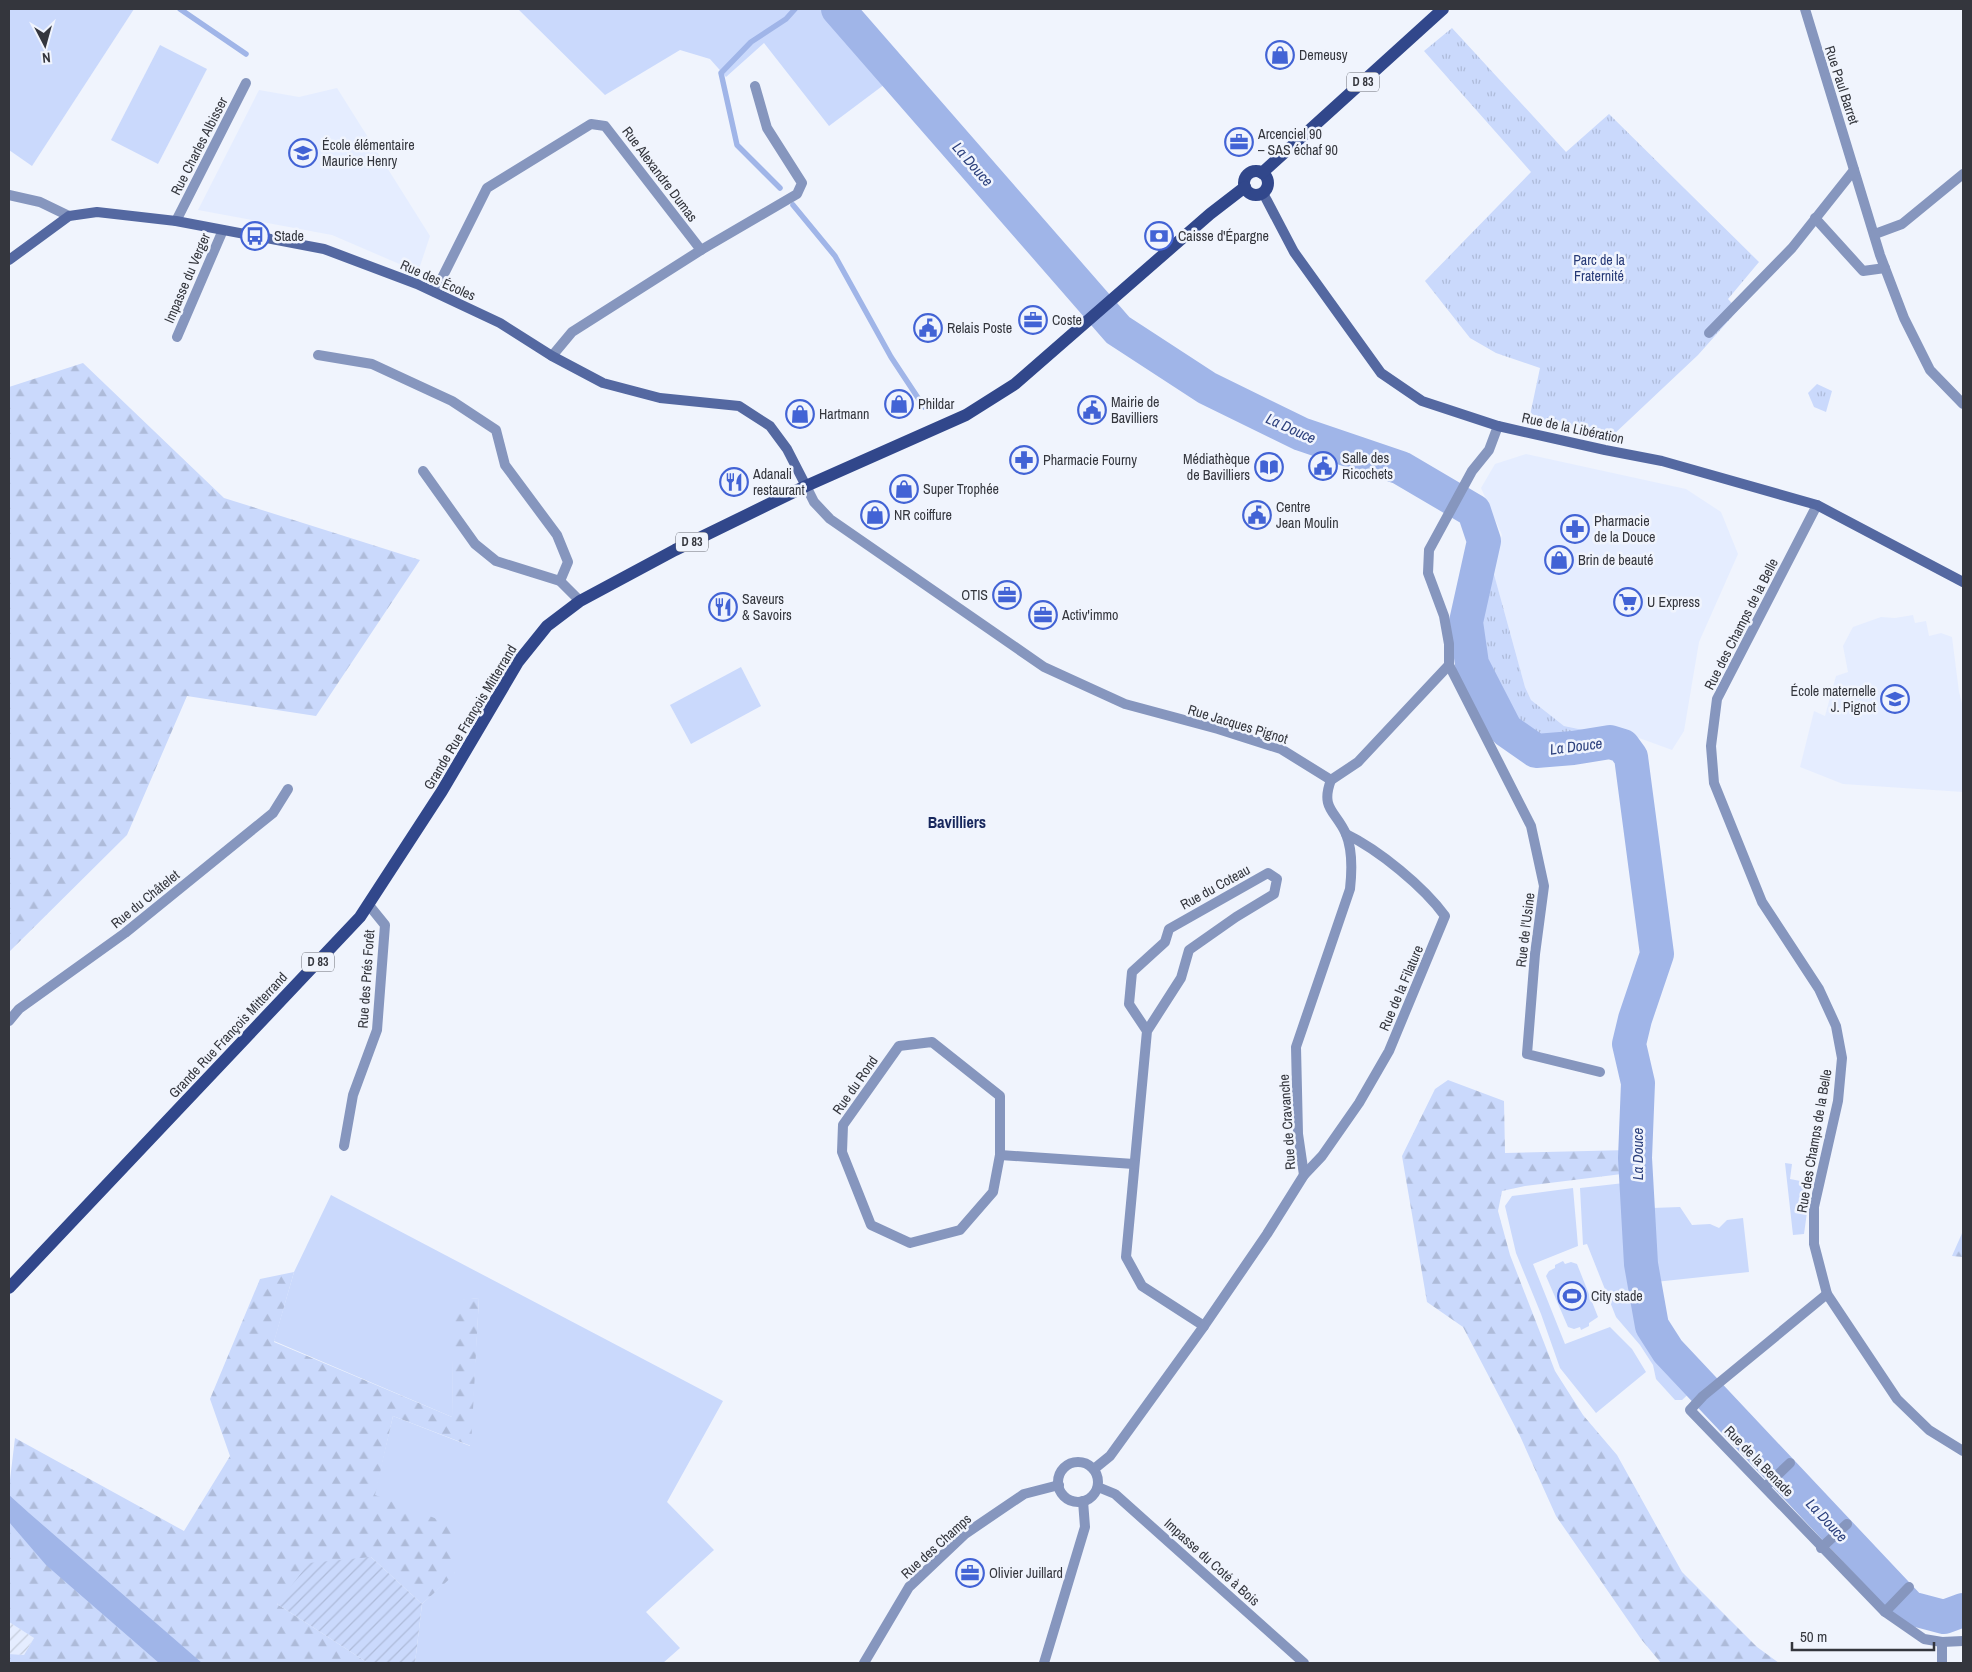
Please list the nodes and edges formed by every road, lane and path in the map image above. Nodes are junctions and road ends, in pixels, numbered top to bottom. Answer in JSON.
{"nodes":[{"id":1,"x":1443,"y":9,"type":"edge"},
{"id":2,"x":1804,"y":9,"type":"edge"},
{"id":3,"x":246,"y":83,"type":"dead end"},
{"id":4,"x":755,"y":86,"type":"dead end"},
{"id":5,"x":1854,"y":170,"type":"junction"},
{"id":6,"x":1262,"y":173,"type":"junction"},
{"id":7,"x":1963,"y":174,"type":"edge"},
{"id":8,"x":1245,"y":187,"type":"junction"},
{"id":9,"x":1263,"y":193,"type":"junction"},
{"id":10,"x":9,"y":195,"type":"edge"},
{"id":11,"x":69,"y":216,"type":"junction"},
{"id":12,"x":1815,"y":218,"type":"junction"},
{"id":13,"x":176,"y":221,"type":"junction"},
{"id":14,"x":223,"y":230,"type":"junction"},
{"id":15,"x":1875,"y":234,"type":"junction"},
{"id":16,"x":701,"y":250,"type":"junction"},
{"id":17,"x":9,"y":260,"type":"edge"},
{"id":18,"x":1885,"y":268,"type":"junction"},
{"id":19,"x":435,"y":292,"type":"junction"},
{"id":20,"x":1709,"y":333,"type":"dead end"},
{"id":21,"x":177,"y":337,"type":"dead end"},
{"id":22,"x":318,"y":355,"type":"dead end"},
{"id":23,"x":552,"y":356,"type":"junction"},
{"id":24,"x":1963,"y":404,"type":"edge"},
{"id":25,"x":1498,"y":426,"type":"junction"},
{"id":26,"x":423,"y":471,"type":"dead end"},
{"id":27,"x":806,"y":486,"type":"junction"},
{"id":28,"x":1817,"y":505,"type":"junction"},
{"id":29,"x":560,"y":581,"type":"junction"},
{"id":30,"x":1963,"y":582,"type":"edge"},
{"id":31,"x":580,"y":601,"type":"junction"},
{"id":32,"x":1449,"y":665,"type":"junction"},
{"id":33,"x":1331,"y":780,"type":"junction"},
{"id":34,"x":288,"y":788,"type":"dead end"},
{"id":35,"x":1346,"y":834,"type":"junction"},
{"id":36,"x":368,"y":904,"type":"junction"},
{"id":37,"x":9,"y":1020,"type":"edge"},
{"id":38,"x":1147,"y":1031,"type":"junction"},
{"id":39,"x":1600,"y":1072,"type":"dead end"},
{"id":40,"x":344,"y":1146,"type":"dead end"},
{"id":41,"x":1000,"y":1156,"type":"junction"},
{"id":42,"x":1134,"y":1164,"type":"junction"},
{"id":43,"x":1304,"y":1175,"type":"junction"},
{"id":44,"x":9,"y":1288,"type":"edge"},
{"id":45,"x":1827,"y":1294,"type":"junction"},
{"id":46,"x":1204,"y":1326,"type":"junction"},
{"id":47,"x":1963,"y":1451,"type":"edge"},
{"id":48,"x":1790,"y":1463,"type":"dead end"},
{"id":49,"x":1094,"y":1468,"type":"junction"},
{"id":50,"x":1059,"y":1485,"type":"junction"},
{"id":51,"x":1098,"y":1487,"type":"junction"},
{"id":52,"x":1765,"y":1487,"type":"junction"},
{"id":53,"x":1083,"y":1501,"type":"junction"},
{"id":54,"x":1847,"y":1524,"type":"dead end"},
{"id":55,"x":1821,"y":1548,"type":"junction"},
{"id":56,"x":1909,"y":1587,"type":"dead end"},
{"id":57,"x":1885,"y":1612,"type":"junction"},
{"id":58,"x":1963,"y":1641,"type":"edge"},
{"id":59,"x":1942,"y":1642,"type":"junction"},
{"id":60,"x":864,"y":1663,"type":"edge"},
{"id":61,"x":1044,"y":1663,"type":"edge"},
{"id":62,"x":1304,"y":1663,"type":"edge"},
{"id":63,"x":1942,"y":1663,"type":"edge"}],
"edges":[{"from":1,"to":6,"type":"main road","number":"D 83"},
{"from":2,"to":5,"type":"street","name":"Rue Paul Barret"},
{"from":3,"to":13,"type":"street","name":"Rue Charles Albisser"},
{"from":4,"to":16,"type":"street"},
{"from":5,"to":12,"type":"street"},
{"from":5,"to":15,"type":"street","name":"Rue Paul Barret"},
{"from":6,"to":8,"type":"main road"},
{"from":6,"to":9,"type":"main road"},
{"from":7,"to":15,"type":"street"},
{"from":8,"to":9,"type":"main road"},
{"from":8,"to":27,"type":"main road","name":"Grande Rue François Mitterrand","number":"D 83"},
{"from":9,"to":25,"type":"street","name":"Rue de la Libération"},
{"from":10,"to":11,"type":"street"},
{"from":11,"to":13,"type":"street","name":"Rue des Écoles"},
{"from":11,"to":17,"type":"street"},
{"from":12,"to":18,"type":"street"},
{"from":12,"to":20,"type":"street"},
{"from":13,"to":14,"type":"street","name":"Rue des Écoles"},
{"from":14,"to":19,"type":"street","name":"Rue des Écoles"},
{"from":14,"to":21,"type":"street","name":"Impasse du Verger"},
{"from":15,"to":18,"type":"street","name":"Rue Paul Barret"},
{"from":16,"to":19,"type":"street","name":"Rue Alexandre Dumas"},
{"from":16,"to":23,"type":"street"},
{"from":18,"to":24,"type":"street","name":"Rue Paul Barret"},
{"from":19,"to":23,"type":"street","name":"Rue des Écoles"},
{"from":22,"to":29,"type":"street"},
{"from":23,"to":27,"type":"street","name":"Rue des Écoles"},
{"from":25,"to":28,"type":"street","name":"Rue de la Libération"},
{"from":25,"to":32,"type":"street"},
{"from":26,"to":29,"type":"street"},
{"from":27,"to":31,"type":"main road","name":"Grande Rue François Mitterrand","number":"D 83"},
{"from":27,"to":33,"type":"street","name":"Rue Jacques Pignot"},
{"from":28,"to":30,"type":"street","name":"Rue de la Libération"},
{"from":28,"to":45,"type":"street","name":"Rue des Champs de la Belle"},
{"from":29,"to":31,"type":"street"},
{"from":31,"to":36,"type":"main road","name":"Grande Rue François Mitterrand","number":"D 83"},
{"from":32,"to":33,"type":"street"},
{"from":32,"to":39,"type":"street","name":"Rue de l'Usine"},
{"from":33,"to":35,"type":"street","name":"Rue de Cravanche"},
{"from":34,"to":37,"type":"street","name":"Rue du Châtelet"},
{"from":35,"to":43,"type":"street","name":"Rue de Cravanche"},
{"from":35,"to":43,"type":"street","name":"Rue de la Filature"},
{"from":36,"to":40,"type":"street","name":"Rue des Prés Forêt"},
{"from":36,"to":44,"type":"main road","name":"Grande Rue François Mitterrand","number":"D 83"},
{"from":38,"to":38,"type":"street","name":"Rue du Coteau"},
{"from":38,"to":42,"type":"street","name":"Rue du Coteau"},
{"from":41,"to":41,"type":"street","name":"Rue du Rond"},
{"from":41,"to":42,"type":"street"},
{"from":42,"to":46,"type":"street","name":"Rue du Coteau"},
{"from":43,"to":46,"type":"street","name":"Rue de Cravanche"},
{"from":45,"to":47,"type":"street","name":"Rue des Champs de la Belle"},
{"from":45,"to":52,"type":"street","name":"Rue de la Benade"},
{"from":46,"to":49,"type":"street","name":"Rue de Cravanche"},
{"from":48,"to":52,"type":"street"},
{"from":49,"to":50,"type":"street"},
{"from":49,"to":51,"type":"street"},
{"from":50,"to":53,"type":"street"},
{"from":50,"to":60,"type":"street","name":"Rue des Champs"},
{"from":51,"to":53,"type":"street"},
{"from":51,"to":62,"type":"street","name":"Impasse du Coté à Bois"},
{"from":52,"to":55,"type":"street","name":"Rue de la Benade"},
{"from":53,"to":61,"type":"street"},
{"from":54,"to":55,"type":"street"},
{"from":55,"to":57,"type":"street","name":"Rue de la Benade"},
{"from":56,"to":57,"type":"street"},
{"from":57,"to":59,"type":"street","name":"Rue de la Benade"},
{"from":58,"to":59,"type":"street","name":"Rue de la Benade"},
{"from":59,"to":63,"type":"street"}]}
